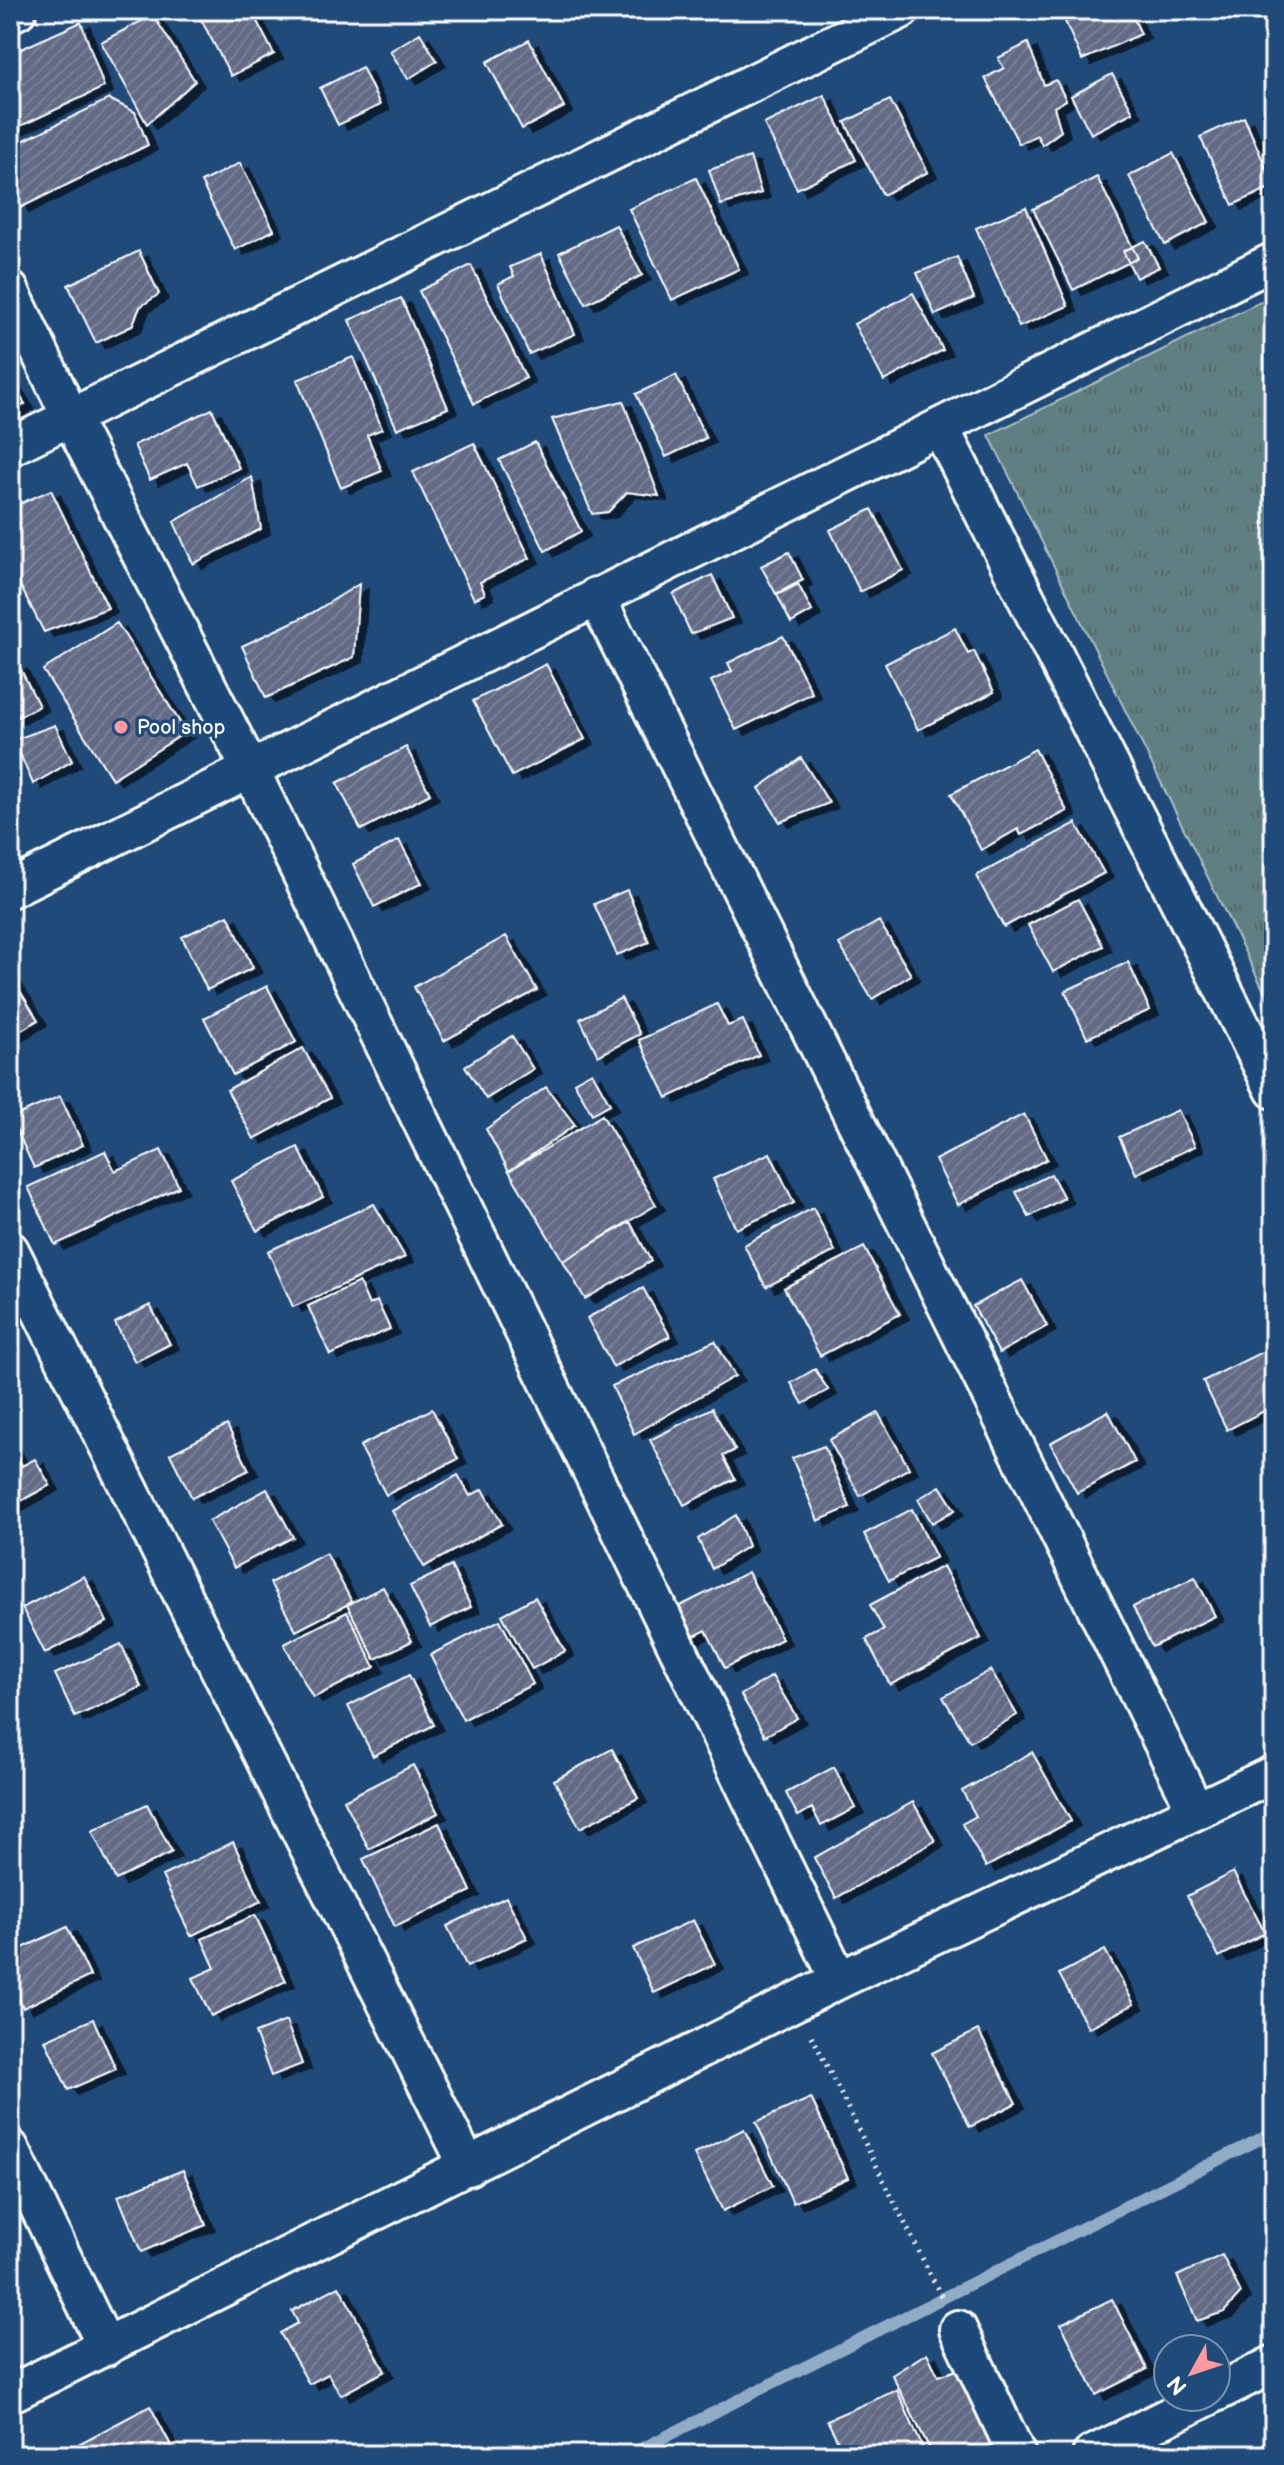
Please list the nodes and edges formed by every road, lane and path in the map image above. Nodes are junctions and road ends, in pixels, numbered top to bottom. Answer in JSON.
{"nodes":[{"id":1,"x":18,"y":10,"type":"edge"},
{"id":2,"x":901,"y":10,"type":"edge"},
{"id":3,"x":10,"y":14,"type":"edge"},
{"id":4,"x":1274,"y":261,"type":"edge"},
{"id":5,"x":10,"y":290,"type":"edge"},
{"id":6,"x":71,"y":418,"type":"junction"},
{"id":7,"x":940,"y":427,"type":"junction"},
{"id":8,"x":10,"y":447,"type":"edge"},
{"id":9,"x":596,"y":596,"type":"junction"},
{"id":10,"x":250,"y":769,"type":"junction"},
{"id":11,"x":10,"y":889,"type":"edge"},
{"id":12,"x":1274,"y":1090,"type":"edge"},
{"id":13,"x":10,"y":1250,"type":"edge"},
{"id":14,"x":1274,"y":1774,"type":"edge"},
{"id":15,"x":1196,"y":1811,"type":"junction"},
{"id":16,"x":839,"y":1980,"type":"junction"},
{"id":17,"x":796,"y":2002,"type":"junction"},
{"id":18,"x":10,"y":2148,"type":"edge"},
{"id":19,"x":468,"y":2167,"type":"junction"},
{"id":20,"x":926,"y":2266,"type":"dead end"},
{"id":21,"x":958,"y":2329,"type":"dead end"},
{"id":22,"x":106,"y":2347,"type":"junction"},
{"id":23,"x":1274,"y":2364,"type":"edge"},
{"id":24,"x":1232,"y":2385,"type":"edge"},
{"id":25,"x":10,"y":2394,"type":"edge"},
{"id":26,"x":1176,"y":2413,"type":"edge"},
{"id":27,"x":1017,"y":2455,"type":"edge"},
{"id":28,"x":1091,"y":2455,"type":"edge"}],
"edges":[{"from":1,"to":3,"type":"street"},
{"from":2,"to":6,"type":"street"},
{"from":4,"to":7,"type":"street"},
{"from":5,"to":6,"type":"street"},
{"from":6,"to":8,"type":"street"},
{"from":6,"to":10,"type":"street"},
{"from":7,"to":9,"type":"street"},
{"from":7,"to":12,"type":"street"},
{"from":9,"to":10,"type":"street"},
{"from":9,"to":15,"type":"street"},
{"from":10,"to":11,"type":"street"},
{"from":10,"to":16,"type":"street"},
{"from":13,"to":19,"type":"street"},
{"from":14,"to":15,"type":"street"},
{"from":15,"to":16,"type":"street"},
{"from":16,"to":17,"type":"street"},
{"from":17,"to":19,"type":"street"},
{"from":17,"to":20,"type":"path"},
{"from":18,"to":22,"type":"street"},
{"from":19,"to":22,"type":"street"},
{"from":21,"to":27,"type":"street"},
{"from":22,"to":25,"type":"street"},
{"from":23,"to":24,"type":"street"},
{"from":26,"to":28,"type":"street"}]}
